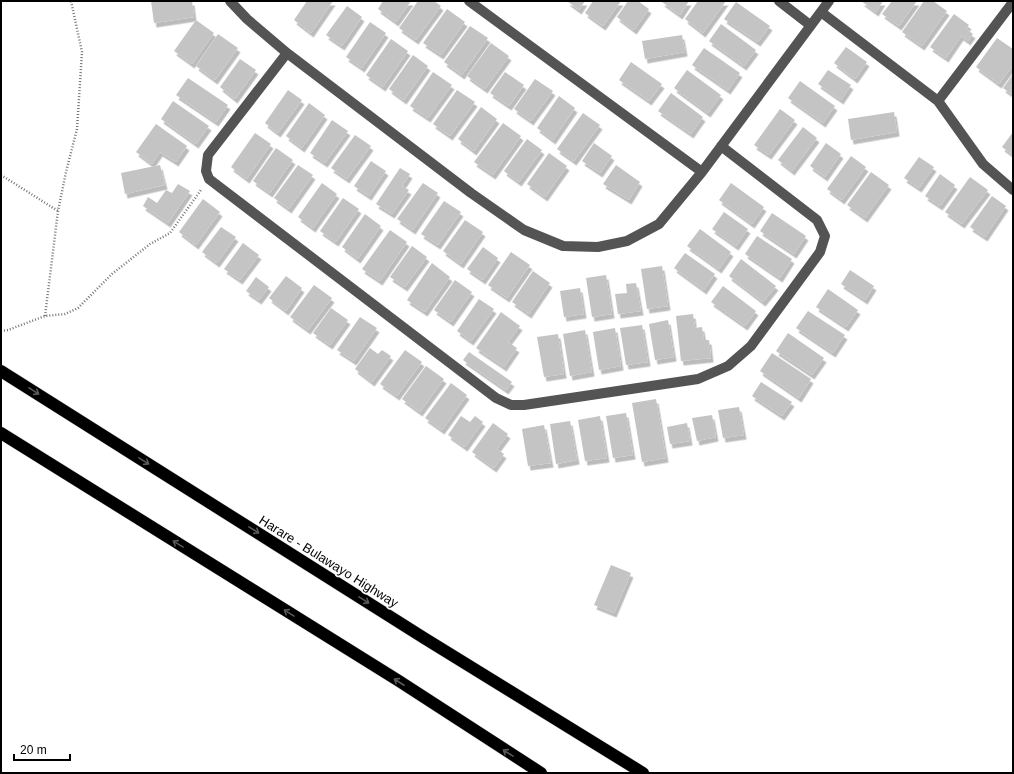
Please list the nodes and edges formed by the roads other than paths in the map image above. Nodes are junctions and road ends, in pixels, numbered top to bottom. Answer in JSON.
{"nodes":[{"id":1,"x":230,"y":1,"type":"edge"},
{"id":2,"x":469,"y":1,"type":"edge"},
{"id":3,"x":779,"y":1,"type":"edge"},
{"id":4,"x":829,"y":1,"type":"edge"},
{"id":5,"x":1013,"y":2,"type":"edge"},
{"id":6,"x":821,"y":12,"type":"junction"},
{"id":7,"x":810,"y":25,"type":"junction"},
{"id":8,"x":287,"y":53,"type":"junction"},
{"id":9,"x":938,"y":101,"type":"junction"},
{"id":10,"x":721,"y":146,"type":"junction"},
{"id":11,"x":702,"y":172,"type":"junction"},
{"id":12,"x":1013,"y":190,"type":"edge"},
{"id":13,"x":1,"y":370,"type":"edge"},
{"id":14,"x":1,"y":433,"type":"edge"},
{"id":15,"x":541,"y":773,"type":"edge"},
{"id":16,"x":643,"y":773,"type":"edge"}],
"edges":[{"from":1,"to":8,"type":"street"},
{"from":2,"to":11,"type":"street"},
{"from":3,"to":7,"type":"street"},
{"from":4,"to":6,"type":"street"},
{"from":5,"to":9,"type":"street"},
{"from":6,"to":7,"type":"street"},
{"from":6,"to":9,"type":"street"},
{"from":7,"to":10,"type":"street"},
{"from":8,"to":10,"type":"street"},
{"from":8,"to":11,"type":"street"},
{"from":9,"to":12,"type":"street"},
{"from":10,"to":11,"type":"street"},
{"from":13,"to":16,"type":"highway","name":"Harare - Bulawayo Highway","one_way":true},
{"from":15,"to":14,"type":"highway","one_way":true}]}
